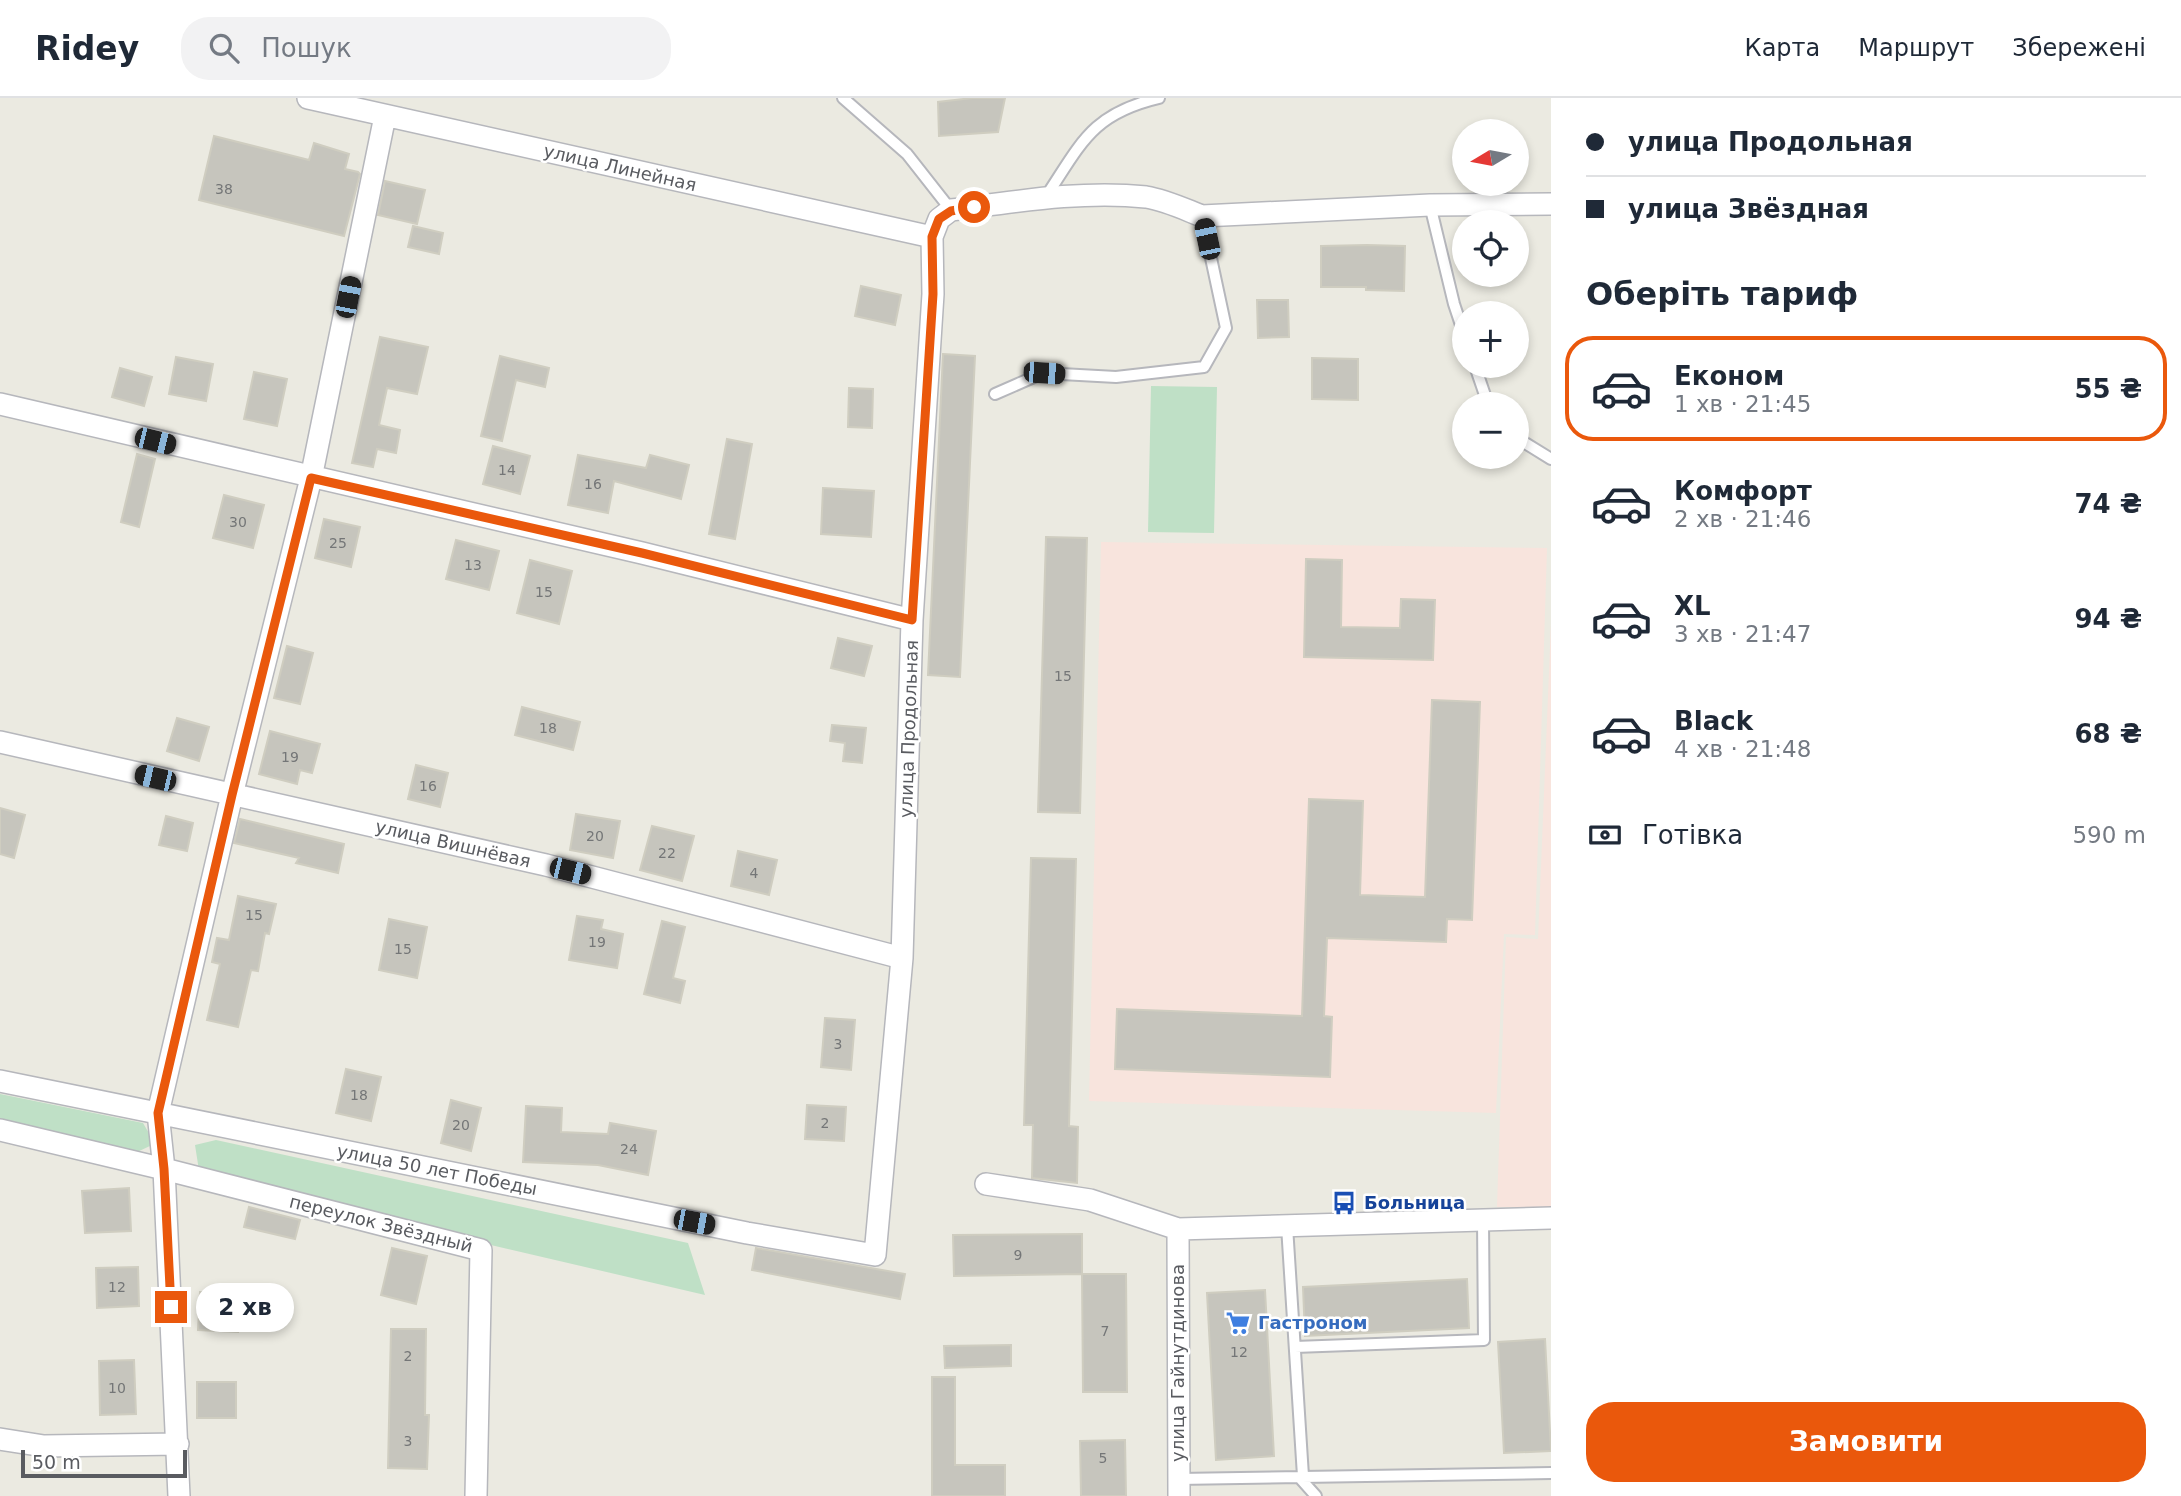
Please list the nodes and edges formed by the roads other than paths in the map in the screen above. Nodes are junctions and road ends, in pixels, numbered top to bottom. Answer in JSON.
{"nodes":[{"id":1,"x":308,"y":98,"type":"edge"},
{"id":2,"x":843,"y":98,"type":"edge"},
{"id":3,"x":1159,"y":98,"type":"edge"},
{"id":4,"x":373,"y":109,"type":"edge"},
{"id":5,"x":1045,"y":198,"type":"junction"},
{"id":6,"x":1551,"y":204,"type":"edge"},
{"id":7,"x":1430,"y":205,"type":"junction"},
{"id":8,"x":951,"y":211,"type":"junction"},
{"id":9,"x":1202,"y":216,"type":"junction"},
{"id":10,"x":932,"y":237,"type":"junction"},
{"id":11,"x":1453,"y":301,"type":"edge"},
{"id":12,"x":995,"y":394,"type":"dead end"},
{"id":13,"x":0,"y":404,"type":"edge"},
{"id":14,"x":1529,"y":445,"type":"edge"},
{"id":15,"x":1551,"y":459,"type":"edge"},
{"id":16,"x":311,"y":478,"type":"junction"},
{"id":17,"x":912,"y":620,"type":"junction"},
{"id":18,"x":0,"y":742,"type":"edge"},
{"id":19,"x":232,"y":795,"type":"junction"},
{"id":20,"x":902,"y":958,"type":"junction"},
{"id":21,"x":0,"y":1081,"type":"edge"},
{"id":22,"x":158,"y":1113,"type":"junction"},
{"id":23,"x":0,"y":1130,"type":"edge"},
{"id":24,"x":164,"y":1169,"type":"junction"},
{"id":25,"x":986,"y":1184,"type":"dead end"},
{"id":26,"x":1551,"y":1218,"type":"edge"},
{"id":27,"x":1483,"y":1220,"type":"junction"},
{"id":28,"x":1287,"y":1226,"type":"junction"},
{"id":29,"x":1172,"y":1228,"type":"junction"},
{"id":30,"x":875,"y":1255,"type":"joint"},
{"id":31,"x":1295,"y":1347,"type":"junction"},
{"id":32,"x":0,"y":1439,"type":"edge"},
{"id":33,"x":178,"y":1444,"type":"junction"},
{"id":34,"x":1551,"y":1473,"type":"edge"},
{"id":35,"x":1301,"y":1476,"type":"junction"},
{"id":36,"x":1179,"y":1488,"type":"edge"},
{"id":37,"x":179,"y":1496,"type":"edge"},
{"id":38,"x":476,"y":1496,"type":"edge"},
{"id":39,"x":1316,"y":1496,"type":"edge"}],
"edges":[{"from":1,"to":4,"type":"street","name":"улица Линейная"},
{"from":2,"to":8,"type":"lane"},
{"from":3,"to":5,"type":"lane"},
{"from":4,"to":10,"type":"street","name":"улица Линейная"},
{"from":4,"to":16,"type":"street"},
{"from":5,"to":8,"type":"street"},
{"from":5,"to":9,"type":"street"},
{"from":6,"to":7,"type":"street"},
{"from":7,"to":9,"type":"street"},
{"from":7,"to":11,"type":"lane"},
{"from":8,"to":10,"type":"street"},
{"from":9,"to":12,"type":"lane"},
{"from":10,"to":17,"type":"street","name":"улица Продольная"},
{"from":13,"to":16,"type":"street"},
{"from":14,"to":15,"type":"lane"},
{"from":16,"to":17,"type":"street"},
{"from":16,"to":19,"type":"street"},
{"from":17,"to":20,"type":"street","name":"улица Продольная"},
{"from":18,"to":19,"type":"street","name":"улица Вишнёвая"},
{"from":19,"to":20,"type":"street","name":"улица Вишнёвая"},
{"from":19,"to":22,"type":"street"},
{"from":20,"to":30,"type":"street","name":"улица Продольная"},
{"from":21,"to":22,"type":"street","name":"улица 50 лет Победы"},
{"from":22,"to":24,"type":"street"},
{"from":22,"to":30,"type":"street","name":"улица 50 лет Победы"},
{"from":23,"to":24,"type":"street"},
{"from":24,"to":33,"type":"street"},
{"from":24,"to":38,"type":"street","name":"переулок Звёздный"},
{"from":25,"to":29,"type":"street"},
{"from":26,"to":27,"type":"street"},
{"from":27,"to":28,"type":"street"},
{"from":27,"to":31,"type":"lane"},
{"from":28,"to":29,"type":"street"},
{"from":28,"to":31,"type":"lane"},
{"from":29,"to":36,"type":"street","name":"улица Гайнутдинова"},
{"from":31,"to":35,"type":"lane"},
{"from":32,"to":33,"type":"street"},
{"from":33,"to":37,"type":"street"},
{"from":34,"to":35,"type":"lane"},
{"from":35,"to":36,"type":"lane"},
{"from":35,"to":39,"type":"lane"}]}
